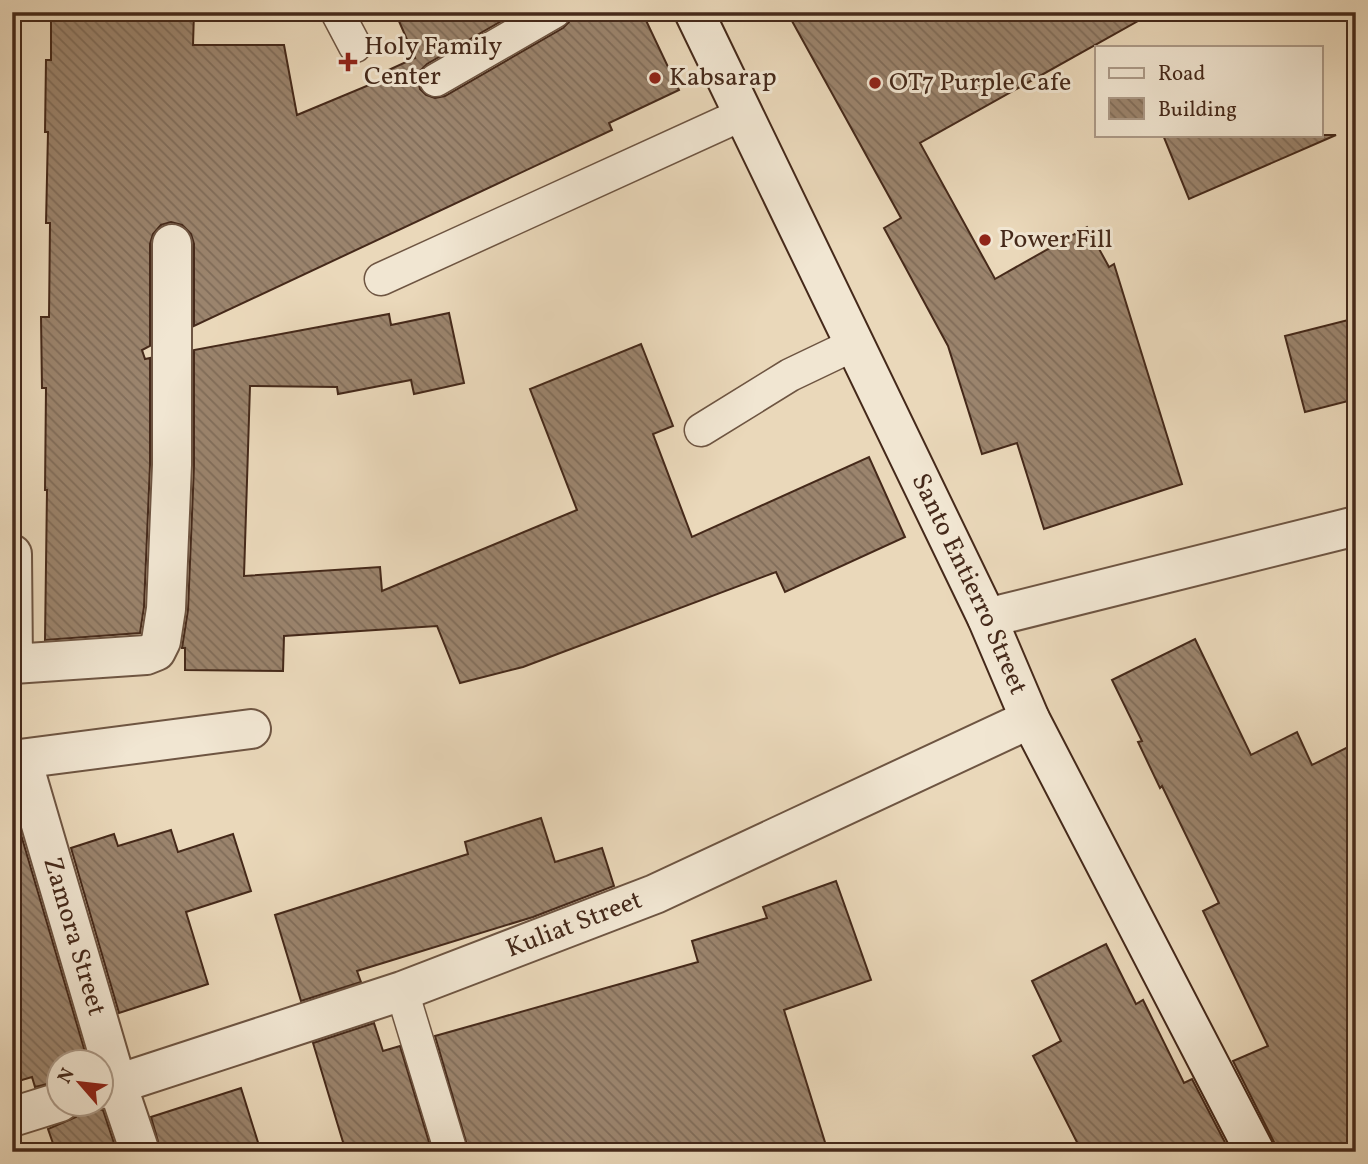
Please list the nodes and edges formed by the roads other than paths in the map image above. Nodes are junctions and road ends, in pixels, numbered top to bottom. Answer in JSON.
{"nodes":[{"id":1,"x":337,"y":12,"type":"edge"},
{"id":2,"x":554,"y":12,"type":"edge"},
{"id":3,"x":694,"y":12,"type":"edge"},
{"id":4,"x":355,"y":46,"type":"dead end"},
{"id":5,"x":436,"y":80,"type":"dead end"},
{"id":6,"x":743,"y":114,"type":"junction"},
{"id":7,"x":172,"y":244,"type":"dead end"},
{"id":8,"x":381,"y":279,"type":"dead end"},
{"id":9,"x":855,"y":344,"type":"junction"},
{"id":10,"x":701,"y":430,"type":"dead end"},
{"id":11,"x":1356,"y":526,"type":"edge"},
{"id":12,"x":12,"y":554,"type":"edge"},
{"id":13,"x":987,"y":618,"type":"junction"},
{"id":14,"x":13,"y":664,"type":"edge"},
{"id":15,"x":1030,"y":719,"type":"junction"},
{"id":16,"x":251,"y":729,"type":"dead end"},
{"id":17,"x":17,"y":760,"type":"edge"},
{"id":18,"x":402,"y":991,"type":"junction"},
{"id":19,"x":98,"y":1048,"type":"edge"},
{"id":20,"x":116,"y":1084,"type":"edge"},
{"id":21,"x":116,"y":1101,"type":"edge"},
{"id":22,"x":46,"y":1106,"type":"edge"},
{"id":23,"x":12,"y":1117,"type":"edge"},
{"id":24,"x":140,"y":1152,"type":"edge"},
{"id":25,"x":452,"y":1152,"type":"edge"},
{"id":26,"x":1255,"y":1152,"type":"edge"}],
"edges":[{"from":1,"to":4,"type":"lane"},
{"from":2,"to":5,"type":"lane"},
{"from":3,"to":6,"type":"street","name":"Santo Entierro Street"},
{"from":6,"to":8,"type":"lane"},
{"from":6,"to":9,"type":"street","name":"Santo Entierro Street"},
{"from":7,"to":14,"type":"street"},
{"from":9,"to":10,"type":"lane"},
{"from":9,"to":13,"type":"street","name":"Santo Entierro Street"},
{"from":11,"to":13,"type":"street"},
{"from":12,"to":14,"type":"street"},
{"from":13,"to":15,"type":"street","name":"Santo Entierro Street"},
{"from":15,"to":18,"type":"street","name":"Kuliat Street"},
{"from":15,"to":26,"type":"street","name":"Santo Entierro Street"},
{"from":16,"to":17,"type":"street"},
{"from":17,"to":19,"type":"street","name":"Zamora Street"},
{"from":18,"to":20,"type":"street","name":"Kuliat Street"},
{"from":18,"to":25,"type":"lane"},
{"from":21,"to":24,"type":"street","name":"Zamora Street"},
{"from":22,"to":23,"type":"street"}]}
